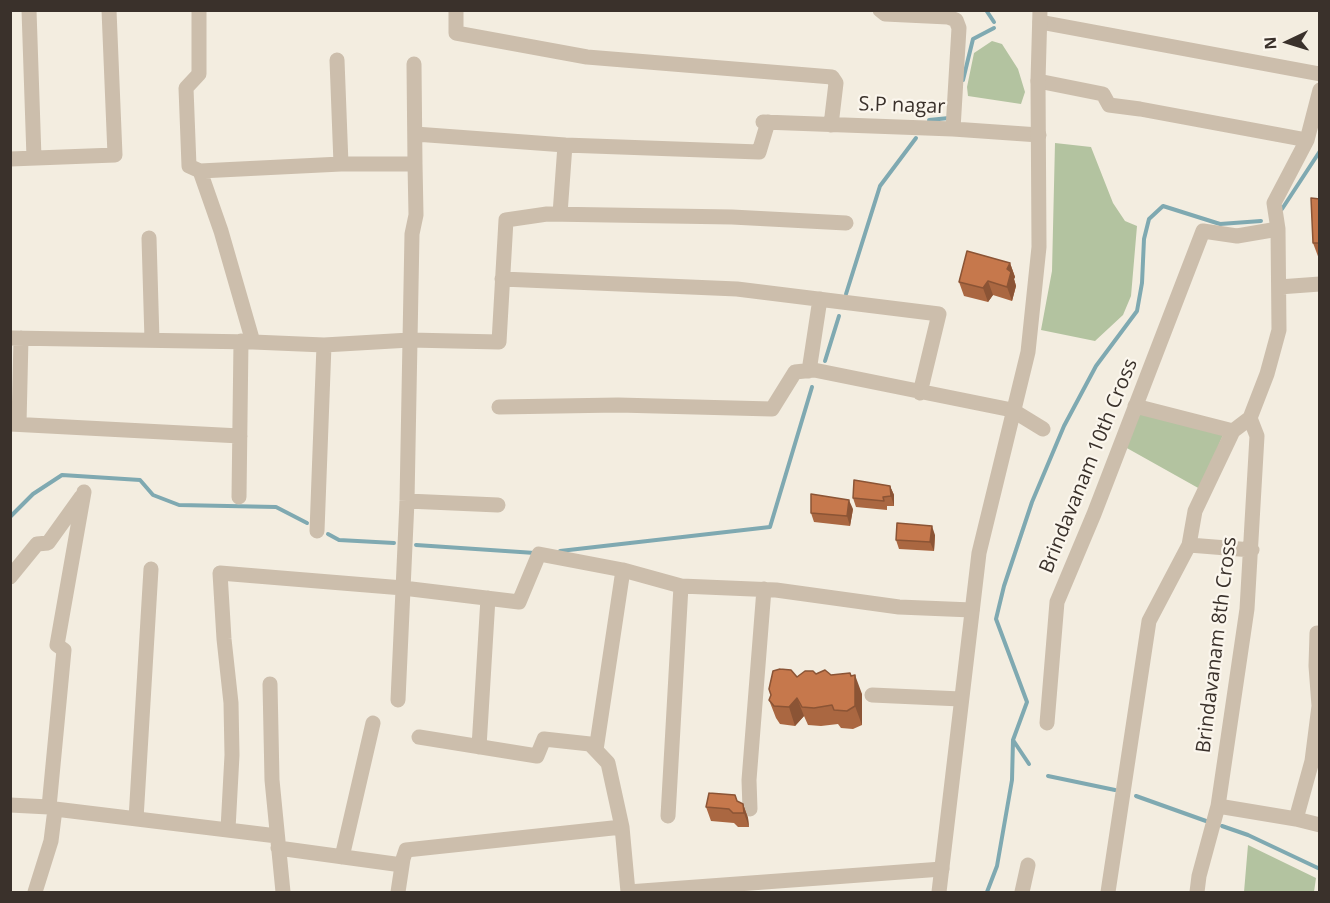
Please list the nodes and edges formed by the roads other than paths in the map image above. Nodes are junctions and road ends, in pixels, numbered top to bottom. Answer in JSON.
{"nodes":[{"id":1,"x":29,"y":10,"type":"edge"},
{"id":2,"x":109,"y":10,"type":"edge"},
{"id":3,"x":200,"y":10,"type":"edge"},
{"id":4,"x":456,"y":10,"type":"edge"},
{"id":5,"x":880,"y":10,"type":"edge"},
{"id":6,"x":1040,"y":16,"type":"edge"},
{"id":7,"x":337,"y":60,"type":"dead end"},
{"id":8,"x":414,"y":64,"type":"dead end"},
{"id":9,"x":1320,"y":74,"type":"edge"},
{"id":10,"x":1038,"y":81,"type":"junction"},
{"id":11,"x":1320,"y":90,"type":"edge"},
{"id":12,"x":831,"y":125,"type":"junction"},
{"id":13,"x":953,"y":129,"type":"junction"},
{"id":14,"x":415,"y":134,"type":"junction"},
{"id":15,"x":1039,"y":135,"type":"junction"},
{"id":16,"x":1307,"y":140,"type":"junction"},
{"id":17,"x":565,"y":145,"type":"junction"},
{"id":18,"x":34,"y":158,"type":"junction"},
{"id":19,"x":10,"y":159,"type":"edge"},
{"id":20,"x":341,"y":164,"type":"junction"},
{"id":21,"x":415,"y":164,"type":"junction"},
{"id":22,"x":200,"y":171,"type":"junction"},
{"id":23,"x":560,"y":214,"type":"junction"},
{"id":24,"x":846,"y":224,"type":"dead end"},
{"id":25,"x":1278,"y":229,"type":"junction"},
{"id":26,"x":149,"y":238,"type":"dead end"},
{"id":27,"x":502,"y":279,"type":"junction"},
{"id":28,"x":1320,"y":284,"type":"edge"},
{"id":29,"x":1279,"y":288,"type":"junction"},
{"id":30,"x":820,"y":299,"type":"junction"},
{"id":31,"x":16,"y":338,"type":"edge"},
{"id":32,"x":152,"y":340,"type":"junction"},
{"id":33,"x":410,"y":340,"type":"junction"},
{"id":34,"x":247,"y":342,"type":"junction"},
{"id":35,"x":324,"y":345,"type":"junction"},
{"id":36,"x":809,"y":371,"type":"junction"},
{"id":37,"x":920,"y":393,"type":"junction"},
{"id":38,"x":1135,"y":406,"type":"junction"},
{"id":39,"x":499,"y":407,"type":"dead end"},
{"id":40,"x":1012,"y":410,"type":"junction"},
{"id":41,"x":1250,"y":418,"type":"junction"},
{"id":42,"x":15,"y":424,"type":"edge"},
{"id":43,"x":1043,"y":429,"type":"dead end"},
{"id":44,"x":1233,"y":431,"type":"junction"},
{"id":45,"x":240,"y":436,"type":"junction"},
{"id":46,"x":239,"y":497,"type":"dead end"},
{"id":47,"x":407,"y":501,"type":"junction"},
{"id":48,"x":498,"y":505,"type":"dead end"},
{"id":49,"x":317,"y":531,"type":"dead end"},
{"id":50,"x":1189,"y":545,"type":"junction"},
{"id":51,"x":1252,"y":550,"type":"junction"},
{"id":52,"x":150,"y":568,"type":"dead end"},
{"id":53,"x":623,"y":570,"type":"junction"},
{"id":54,"x":10,"y":577,"type":"edge"},
{"id":55,"x":681,"y":586,"type":"junction"},
{"id":56,"x":403,"y":588,"type":"junction"},
{"id":57,"x":765,"y":589,"type":"junction"},
{"id":58,"x":488,"y":598,"type":"junction"},
{"id":59,"x":972,"y":610,"type":"junction"},
{"id":60,"x":1317,"y":633,"type":"dead end"},
{"id":61,"x":270,"y":684,"type":"dead end"},
{"id":62,"x":872,"y":695,"type":"dead end"},
{"id":63,"x":961,"y":699,"type":"junction"},
{"id":64,"x":398,"y":700,"type":"dead end"},
{"id":65,"x":374,"y":723,"type":"dead end"},
{"id":66,"x":1047,"y":723,"type":"dead end"},
{"id":67,"x":419,"y":737,"type":"dead end"},
{"id":68,"x":479,"y":747,"type":"junction"},
{"id":69,"x":596,"y":750,"type":"junction"},
{"id":70,"x":10,"y":805,"type":"edge"},
{"id":71,"x":1218,"y":806,"type":"junction"},
{"id":72,"x":52,"y":808,"type":"junction"},
{"id":73,"x":750,"y":809,"type":"dead end"},
{"id":74,"x":668,"y":816,"type":"dead end"},
{"id":75,"x":136,"y":819,"type":"junction"},
{"id":76,"x":1296,"y":819,"type":"junction"},
{"id":77,"x":1320,"y":825,"type":"edge"},
{"id":78,"x":622,"y":827,"type":"junction"},
{"id":79,"x":228,"y":829,"type":"junction"},
{"id":80,"x":278,"y":842,"type":"junction"},
{"id":81,"x":342,"y":857,"type":"junction"},
{"id":82,"x":402,"y":865,"type":"junction"},
{"id":83,"x":1028,"y":865,"type":"dead end"},
{"id":84,"x":942,"y":869,"type":"junction"},
{"id":85,"x":35,"y":892,"type":"edge"},
{"id":86,"x":283,"y":892,"type":"edge"},
{"id":87,"x":398,"y":892,"type":"edge"},
{"id":88,"x":628,"y":892,"type":"edge"},
{"id":89,"x":939,"y":892,"type":"edge"},
{"id":90,"x":1022,"y":892,"type":"edge"},
{"id":91,"x":1108,"y":892,"type":"edge"},
{"id":92,"x":1197,"y":892,"type":"edge"}],
"edges":[{"from":1,"to":18,"type":"street"},
{"from":2,"to":18,"type":"street"},
{"from":3,"to":22,"type":"street"},
{"from":4,"to":12,"type":"street"},
{"from":5,"to":13,"type":"street"},
{"from":6,"to":9,"type":"street"},
{"from":6,"to":10,"type":"street"},
{"from":7,"to":20,"type":"street"},
{"from":8,"to":14,"type":"street"},
{"from":10,"to":15,"type":"street"},
{"from":10,"to":16,"type":"street"},
{"from":11,"to":16,"type":"street"},
{"from":12,"to":13,"type":"street","name":"S.P nagar"},
{"from":12,"to":17,"type":"street","name":"S.P nagar"},
{"from":13,"to":15,"type":"street","name":"S.P nagar"},
{"from":14,"to":17,"type":"street"},
{"from":14,"to":21,"type":"street"},
{"from":15,"to":40,"type":"street"},
{"from":16,"to":25,"type":"street"},
{"from":17,"to":23,"type":"street"},
{"from":18,"to":19,"type":"street"},
{"from":20,"to":21,"type":"street"},
{"from":20,"to":22,"type":"street"},
{"from":21,"to":33,"type":"street"},
{"from":22,"to":34,"type":"street"},
{"from":23,"to":24,"type":"street"},
{"from":23,"to":27,"type":"street"},
{"from":25,"to":29,"type":"street"},
{"from":25,"to":38,"type":"street","name":"Brindavanam 10th Cross"},
{"from":26,"to":32,"type":"street"},
{"from":27,"to":30,"type":"street"},
{"from":27,"to":33,"type":"street"},
{"from":28,"to":29,"type":"street"},
{"from":29,"to":41,"type":"street"},
{"from":30,"to":36,"type":"street"},
{"from":30,"to":37,"type":"street"},
{"from":31,"to":32,"type":"street"},
{"from":31,"to":42,"type":"street"},
{"from":32,"to":34,"type":"street"},
{"from":33,"to":35,"type":"street"},
{"from":33,"to":47,"type":"street"},
{"from":34,"to":35,"type":"street"},
{"from":34,"to":45,"type":"street"},
{"from":35,"to":49,"type":"street"},
{"from":36,"to":37,"type":"street"},
{"from":36,"to":39,"type":"street"},
{"from":37,"to":40,"type":"street"},
{"from":38,"to":44,"type":"street"},
{"from":38,"to":66,"type":"street","name":"Brindavanam 10th Cross"},
{"from":40,"to":43,"type":"street"},
{"from":40,"to":59,"type":"street"},
{"from":41,"to":44,"type":"street"},
{"from":41,"to":51,"type":"street","name":"Brindavanam 8th Cross"},
{"from":42,"to":45,"type":"street"},
{"from":44,"to":50,"type":"street"},
{"from":45,"to":46,"type":"street"},
{"from":47,"to":48,"type":"street"},
{"from":47,"to":56,"type":"street"},
{"from":50,"to":51,"type":"street"},
{"from":50,"to":91,"type":"street"},
{"from":51,"to":71,"type":"street","name":"Brindavanam 8th Cross"},
{"from":52,"to":75,"type":"street"},
{"from":53,"to":55,"type":"street"},
{"from":53,"to":58,"type":"street"},
{"from":53,"to":69,"type":"street"},
{"from":54,"to":72,"type":"street"},
{"from":55,"to":57,"type":"street"},
{"from":55,"to":74,"type":"street"},
{"from":56,"to":58,"type":"street"},
{"from":56,"to":64,"type":"street"},
{"from":56,"to":79,"type":"street"},
{"from":57,"to":59,"type":"street"},
{"from":57,"to":73,"type":"street"},
{"from":58,"to":68,"type":"street"},
{"from":59,"to":63,"type":"street"},
{"from":60,"to":76,"type":"street"},
{"from":61,"to":80,"type":"street"},
{"from":62,"to":63,"type":"street"},
{"from":63,"to":84,"type":"street"},
{"from":65,"to":81,"type":"street"},
{"from":67,"to":68,"type":"street"},
{"from":68,"to":69,"type":"street"},
{"from":69,"to":78,"type":"street"},
{"from":70,"to":72,"type":"street"},
{"from":71,"to":76,"type":"street"},
{"from":71,"to":92,"type":"street","name":"Brindavanam 8th Cross"},
{"from":72,"to":75,"type":"street"},
{"from":72,"to":85,"type":"street"},
{"from":75,"to":79,"type":"street"},
{"from":76,"to":77,"type":"street"},
{"from":78,"to":82,"type":"street"},
{"from":78,"to":88,"type":"street"},
{"from":79,"to":80,"type":"street"},
{"from":80,"to":81,"type":"street"},
{"from":80,"to":86,"type":"street"},
{"from":81,"to":82,"type":"street"},
{"from":82,"to":87,"type":"street"},
{"from":83,"to":90,"type":"street"},
{"from":84,"to":88,"type":"street"},
{"from":84,"to":89,"type":"street"}]}
